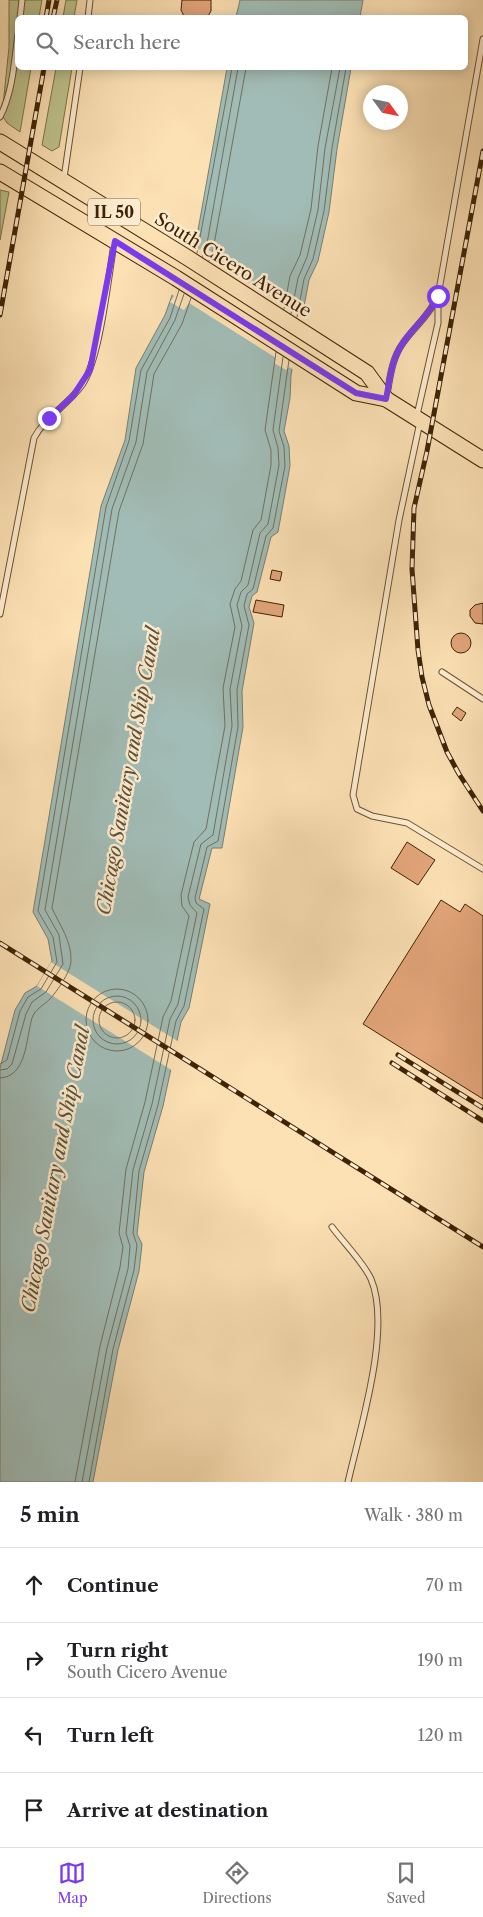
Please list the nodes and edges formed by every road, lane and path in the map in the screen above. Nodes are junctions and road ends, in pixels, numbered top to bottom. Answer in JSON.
{"nodes":[{"id":1,"x":22,"y":0,"type":"edge"},
{"id":2,"x":90,"y":0,"type":"edge"},
{"id":3,"x":20,"y":15,"type":"edge"},
{"id":4,"x":88,"y":15,"type":"edge"},
{"id":5,"x":483,"y":39,"type":"edge"},
{"id":6,"x":15,"y":59,"type":"edge"},
{"id":7,"x":80,"y":70,"type":"edge"},
{"id":8,"x":0,"y":117,"type":"edge"},
{"id":9,"x":0,"y":142,"type":"edge"},
{"id":10,"x":0,"y":172,"type":"edge"},
{"id":11,"x":64,"y":181,"type":"junction"},
{"id":12,"x":115,"y":241,"type":"junction"},
{"id":13,"x":438,"y":296,"type":"junction"},
{"id":14,"x":386,"y":399,"type":"junction"},
{"id":15,"x":418,"y":419,"type":"junction"},
{"id":16,"x":483,"y":460,"type":"edge"},
{"id":17,"x":0,"y":614,"type":"edge"},
{"id":18,"x":442,"y":672,"type":"dead end"},
{"id":19,"x":483,"y":699,"type":"edge"},
{"id":20,"x":483,"y":869,"type":"edge"},
{"id":21,"x":332,"y":1227,"type":"dead end"},
{"id":22,"x":348,"y":1482,"type":"edge"}],
"edges":[{"from":1,"to":3,"type":"lane"},
{"from":2,"to":4,"type":"lane"},
{"from":5,"to":13,"type":"lane"},
{"from":6,"to":8,"type":"lane"},
{"from":7,"to":11,"type":"lane"},
{"from":9,"to":11,"type":"main road","name":"South Cicero Avenue","number":"IL 50"},
{"from":10,"to":12,"type":"main road","name":"South Cicero Avenue","number":"IL 50"},
{"from":11,"to":14,"type":"main road","name":"South Cicero Avenue","number":"IL 50"},
{"from":12,"to":14,"type":"main road","name":"South Cicero Avenue","number":"IL 50"},
{"from":12,"to":17,"type":"lane"},
{"from":13,"to":14,"type":"lane"},
{"from":13,"to":15,"type":"lane"},
{"from":14,"to":15,"type":"main road","name":"South Cicero Avenue","number":"IL 50"},
{"from":15,"to":16,"type":"main road","name":"South Cicero Avenue","number":"IL 50"},
{"from":15,"to":20,"type":"lane"},
{"from":18,"to":19,"type":"lane"},
{"from":21,"to":22,"type":"lane"}]}
